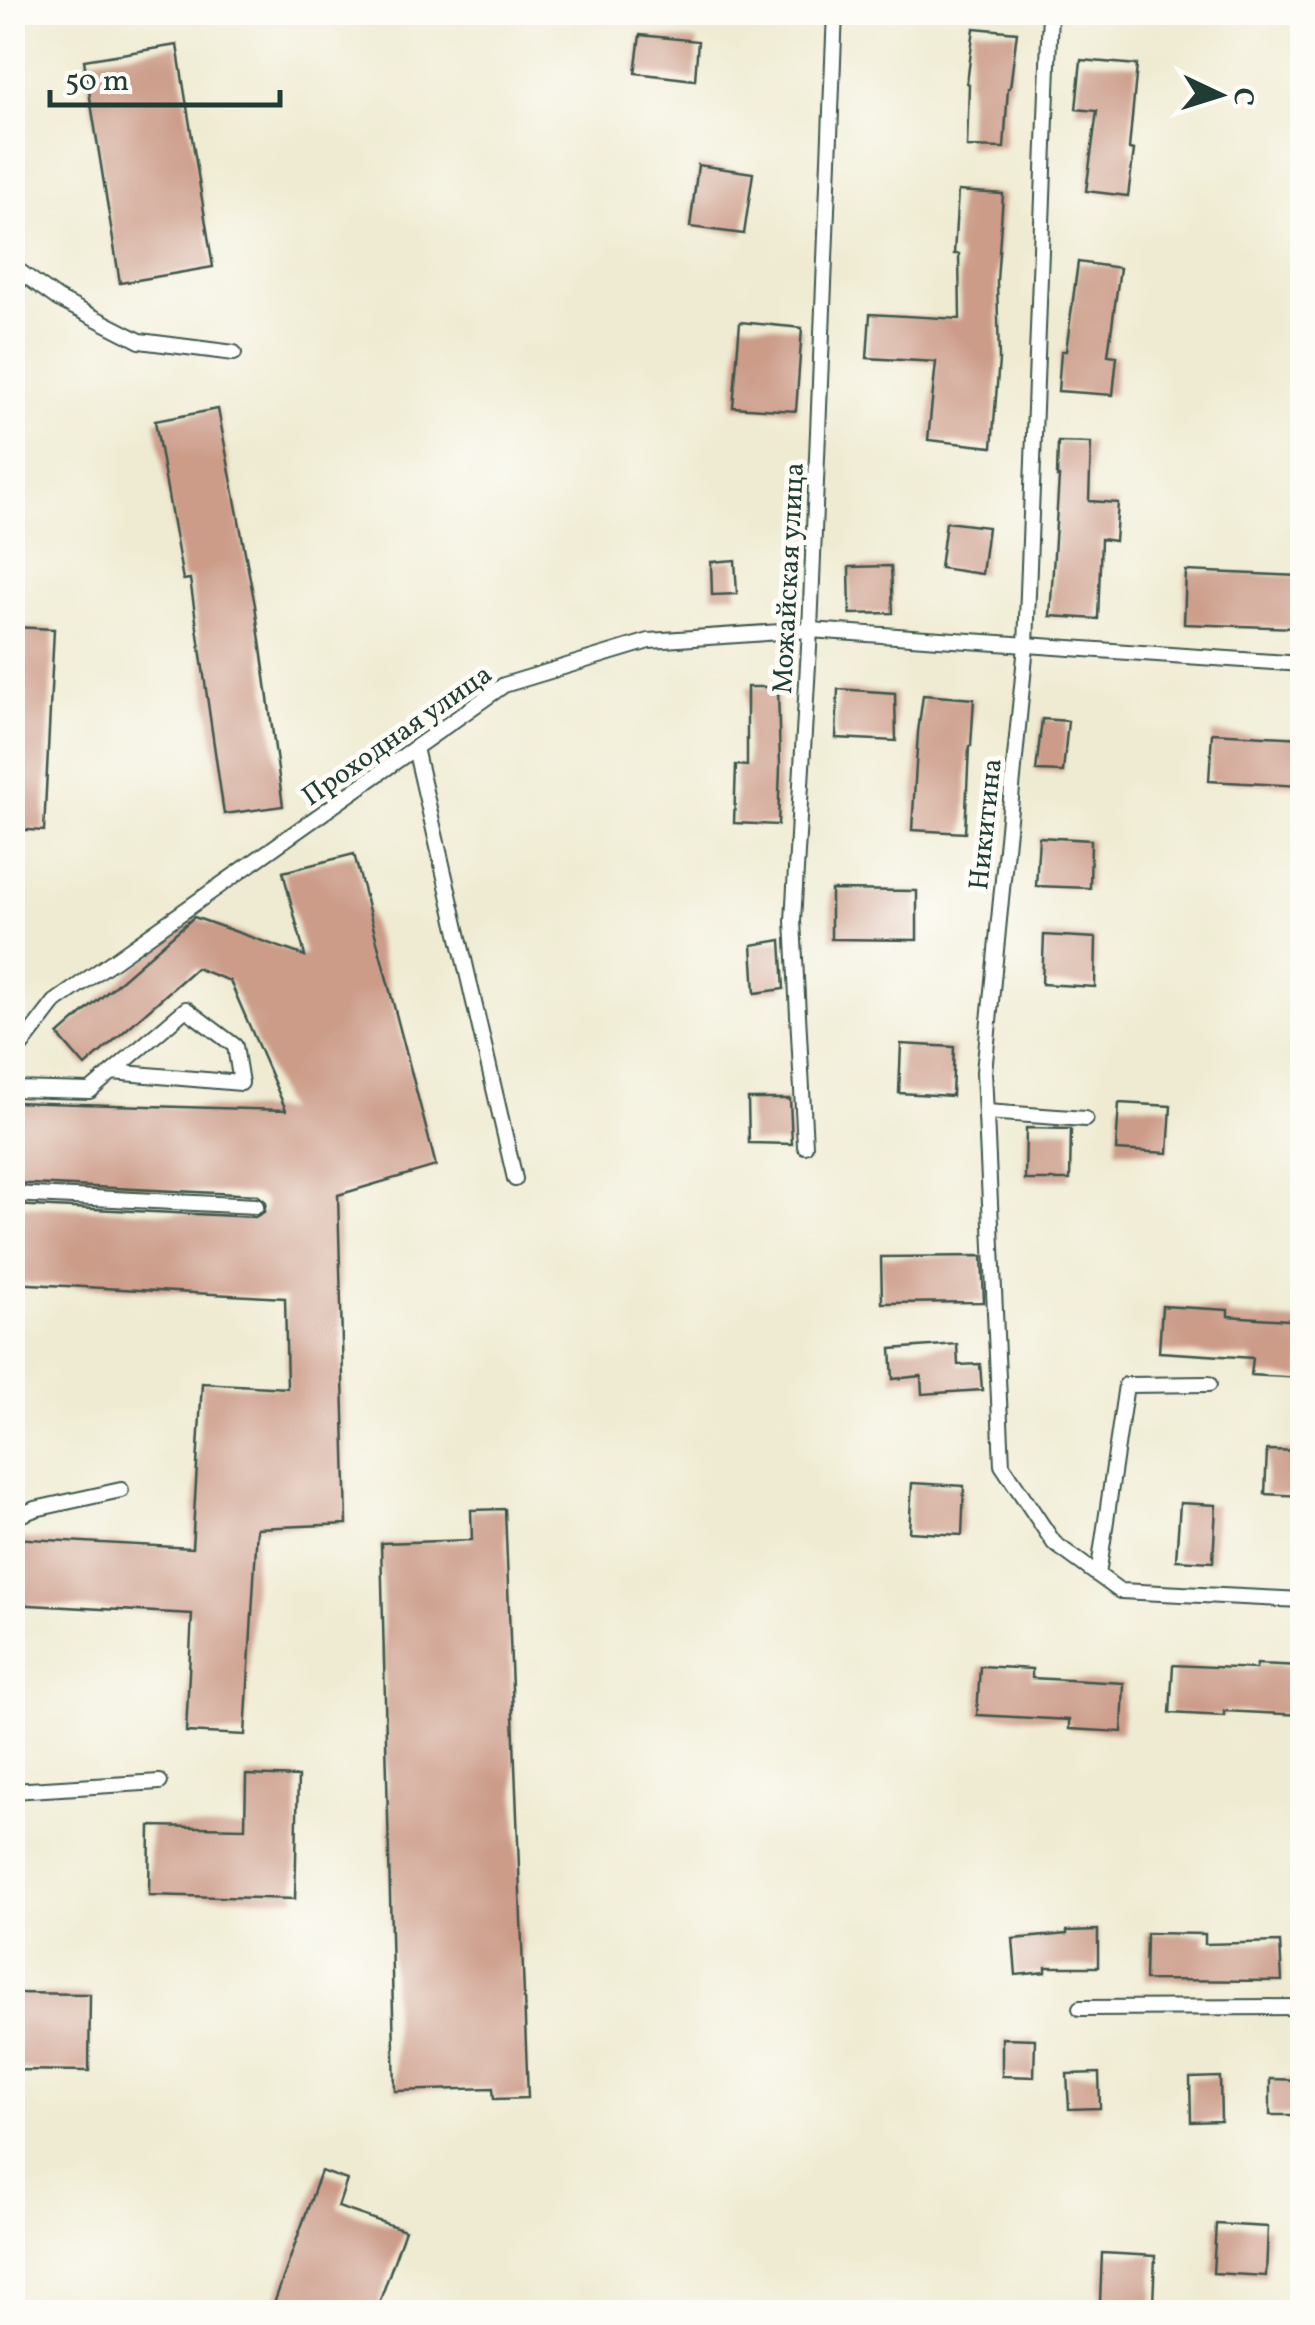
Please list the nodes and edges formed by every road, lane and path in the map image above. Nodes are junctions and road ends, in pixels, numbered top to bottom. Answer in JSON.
{"nodes":[{"id":1,"x":835,"y":12,"type":"edge"},
{"id":2,"x":1050,"y":12,"type":"edge"},
{"id":3,"x":12,"y":266,"type":"edge"},
{"id":4,"x":234,"y":353,"type":"dead end"},
{"id":5,"x":810,"y":630,"type":"junction"},
{"id":6,"x":1026,"y":646,"type":"junction"},
{"id":7,"x":1302,"y":664,"type":"edge"},
{"id":8,"x":416,"y":748,"type":"junction"},
{"id":9,"x":12,"y":1058,"type":"edge"},
{"id":10,"x":112,"y":1072,"type":"junction"},
{"id":11,"x":12,"y":1089,"type":"edge"},
{"id":12,"x":986,"y":1112,"type":"junction"},
{"id":13,"x":1085,"y":1119,"type":"dead end"},
{"id":14,"x":805,"y":1146,"type":"dead end"},
{"id":15,"x":515,"y":1179,"type":"dead end"},
{"id":16,"x":12,"y":1194,"type":"edge"},
{"id":17,"x":256,"y":1206,"type":"dead end"},
{"id":18,"x":1209,"y":1384,"type":"dead end"},
{"id":19,"x":121,"y":1490,"type":"dead end"},
{"id":20,"x":12,"y":1518,"type":"edge"},
{"id":21,"x":1098,"y":1575,"type":"junction"},
{"id":22,"x":1302,"y":1600,"type":"edge"},
{"id":23,"x":160,"y":1782,"type":"dead end"},
{"id":24,"x":12,"y":1791,"type":"edge"},
{"id":25,"x":1302,"y":2007,"type":"edge"},
{"id":26,"x":1080,"y":2008,"type":"dead end"}],
"edges":[{"from":1,"to":5,"type":"lane","name":"Можайская улица"},
{"from":2,"to":6,"type":"lane","name":"Никитина"},
{"from":3,"to":4,"type":"lane"},
{"from":5,"to":6,"type":"lane","name":"Проходная улица"},
{"from":5,"to":8,"type":"lane","name":"Проходная улица"},
{"from":5,"to":14,"type":"lane","name":"Можайская улица"},
{"from":6,"to":7,"type":"lane","name":"Проходная улица"},
{"from":6,"to":12,"type":"lane","name":"Никитина"},
{"from":8,"to":9,"type":"lane","name":"Проходная улица"},
{"from":8,"to":15,"type":"lane"},
{"from":10,"to":10,"type":"lane"},
{"from":10,"to":11,"type":"lane"},
{"from":12,"to":13,"type":"lane"},
{"from":12,"to":21,"type":"lane","name":"Никитина"},
{"from":16,"to":17,"type":"lane"},
{"from":18,"to":21,"type":"lane"},
{"from":19,"to":20,"type":"lane"},
{"from":21,"to":22,"type":"lane","name":"Никитина"},
{"from":23,"to":24,"type":"lane"},
{"from":25,"to":26,"type":"lane"}]}
